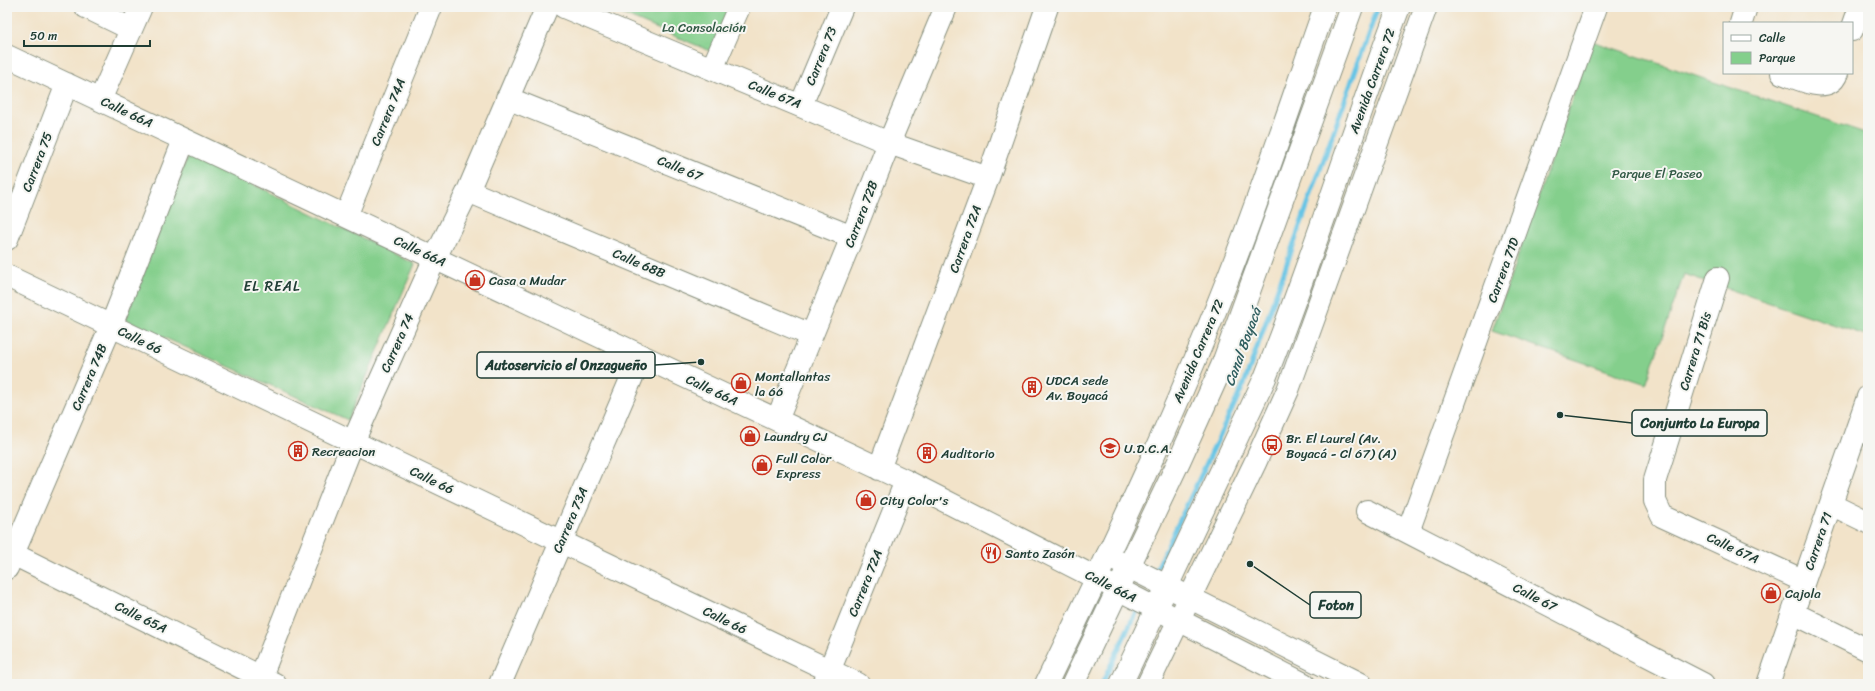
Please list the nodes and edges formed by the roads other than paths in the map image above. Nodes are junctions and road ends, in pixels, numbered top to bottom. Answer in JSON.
{"nodes":[{"id":1,"x":86,"y":7,"type":"edge"},
{"id":2,"x":141,"y":7,"type":"edge"},
{"id":3,"x":431,"y":7,"type":"edge"},
{"id":4,"x":547,"y":7,"type":"edge"},
{"id":5,"x":564,"y":7,"type":"edge"},
{"id":6,"x":739,"y":7,"type":"edge"},
{"id":7,"x":842,"y":7,"type":"edge"},
{"id":8,"x":946,"y":7,"type":"edge"},
{"id":9,"x":1048,"y":7,"type":"edge"},
{"id":10,"x":1325,"y":7,"type":"edge"},
{"id":11,"x":1352,"y":7,"type":"edge"},
{"id":12,"x":1399,"y":7,"type":"edge"},
{"id":13,"x":1426,"y":7,"type":"edge"},
{"id":14,"x":1596,"y":7,"type":"edge"},
{"id":15,"x":1746,"y":7,"type":"edge"},
{"id":16,"x":1860,"y":7,"type":"edge"},
{"id":17,"x":1741,"y":22,"type":"edge"},
{"id":18,"x":1853,"y":27,"type":"edge"},
{"id":19,"x":130,"y":29,"type":"junction"},
{"id":20,"x":7,"y":56,"type":"edge"},
{"id":21,"x":712,"y":70,"type":"junction"},
{"id":22,"x":1403,"y":70,"type":"junction"},
{"id":23,"x":1785,"y":74,"type":"edge"},
{"id":24,"x":1832,"y":79,"type":"edge"},
{"id":25,"x":67,"y":84,"type":"junction"},
{"id":26,"x":1366,"y":95,"type":"junction"},
{"id":27,"x":507,"y":98,"type":"junction"},
{"id":28,"x":100,"y":100,"type":"junction"},
{"id":29,"x":801,"y":105,"type":"junction"},
{"id":30,"x":184,"y":140,"type":"junction"},
{"id":31,"x":889,"y":143,"type":"junction"},
{"id":32,"x":988,"y":178,"type":"junction"},
{"id":33,"x":468,"y":191,"type":"junction"},
{"id":34,"x":346,"y":216,"type":"junction"},
{"id":35,"x":852,"y":237,"type":"junction"},
{"id":36,"x":7,"y":239,"type":"edge"},
{"id":37,"x":435,"y":258,"type":"junction"},
{"id":38,"x":7,"y":276,"type":"edge"},
{"id":39,"x":1718,"y":278,"type":"dead end"},
{"id":40,"x":111,"y":326,"type":"junction"},
{"id":41,"x":811,"y":335,"type":"junction"},
{"id":42,"x":641,"y":356,"type":"junction"},
{"id":43,"x":1868,"y":397,"type":"edge"},
{"id":44,"x":777,"y":420,"type":"junction"},
{"id":45,"x":353,"y":442,"type":"junction"},
{"id":46,"x":879,"y":469,"type":"junction"},
{"id":47,"x":906,"y":482,"type":"junction"},
{"id":48,"x":1831,"y":504,"type":"junction"},
{"id":49,"x":1366,"y":511,"type":"dead end"},
{"id":50,"x":1662,"y":516,"type":"joint"},
{"id":51,"x":1868,"y":522,"type":"edge"},
{"id":52,"x":1408,"y":532,"type":"junction"},
{"id":53,"x":560,"y":541,"type":"junction"},
{"id":54,"x":1107,"y":556,"type":"junction"},
{"id":55,"x":9,"y":558,"type":"edge"},
{"id":56,"x":1133,"y":569,"type":"junction"},
{"id":57,"x":1096,"y":578,"type":"junction"},
{"id":58,"x":1804,"y":581,"type":"junction"},
{"id":59,"x":1162,"y":584,"type":"junction"},
{"id":60,"x":1123,"y":592,"type":"junction"},
{"id":61,"x":1189,"y":597,"type":"junction"},
{"id":62,"x":1152,"y":607,"type":"junction"},
{"id":63,"x":1793,"y":613,"type":"junction"},
{"id":64,"x":1178,"y":620,"type":"junction"},
{"id":65,"x":1868,"y":650,"type":"edge"},
{"id":66,"x":827,"y":677,"type":"edge"},
{"id":67,"x":265,"y":682,"type":"edge"},
{"id":68,"x":500,"y":684,"type":"edge"},
{"id":69,"x":858,"y":684,"type":"edge"},
{"id":70,"x":1046,"y":684,"type":"edge"},
{"id":71,"x":1073,"y":684,"type":"edge"},
{"id":72,"x":1120,"y":684,"type":"edge"},
{"id":73,"x":1148,"y":684,"type":"edge"},
{"id":74,"x":1304,"y":684,"type":"edge"},
{"id":75,"x":1361,"y":684,"type":"edge"},
{"id":76,"x":1703,"y":684,"type":"edge"},
{"id":77,"x":1768,"y":684,"type":"edge"}],
"edges":[{"from":1,"to":19,"type":"main road"},
{"from":2,"to":19,"type":"main road"},
{"from":3,"to":34,"type":"main road","name":"Carrera 74A"},
{"from":4,"to":27,"type":"main road","name":"Carrera 74"},
{"from":5,"to":21,"type":"main road","name":"Calle 67A"},
{"from":6,"to":21,"type":"main road"},
{"from":7,"to":29,"type":"main road","name":"Carrera 73"},
{"from":8,"to":31,"type":"main road","name":"Carrera 72B"},
{"from":9,"to":32,"type":"main road","name":"Carrera 72A"},
{"from":10,"to":54,"type":"main road","name":"Avenida Carrera 72"},
{"from":11,"to":56,"type":"main road","name":"Avenida Carrera 72"},
{"from":12,"to":26,"type":"main road","name":"Avenida Carrera 72"},
{"from":13,"to":22,"type":"main road","name":"Avenida Carrera 72"},
{"from":14,"to":52,"type":"main road","name":"Carrera 71D"},
{"from":15,"to":17,"type":"main road"},
{"from":16,"to":18,"type":"main road"},
{"from":19,"to":28,"type":"main road"},
{"from":20,"to":25,"type":"main road","name":"Calle 66A"},
{"from":21,"to":29,"type":"main road","name":"Calle 67A"},
{"from":22,"to":26,"type":"main road"},
{"from":22,"to":61,"type":"main road","name":"Avenida Carrera 72"},
{"from":23,"to":24,"type":"main road"},
{"from":25,"to":28,"type":"main road","name":"Calle 66A"},
{"from":25,"to":36,"type":"main road","name":"Carrera 75"},
{"from":26,"to":59,"type":"main road","name":"Avenida Carrera 72"},
{"from":27,"to":33,"type":"main road","name":"Carrera 74"},
{"from":27,"to":35,"type":"main road","name":"Calle 67"},
{"from":28,"to":30,"type":"main road","name":"Calle 66A"},
{"from":29,"to":31,"type":"main road","name":"Calle 67A"},
{"from":30,"to":34,"type":"main road","name":"Calle 66A"},
{"from":30,"to":40,"type":"main road","name":"Carrera 74B"},
{"from":31,"to":32,"type":"main road","name":"Calle 67A"},
{"from":31,"to":35,"type":"main road","name":"Carrera 72B"},
{"from":32,"to":46,"type":"main road","name":"Carrera 72A"},
{"from":33,"to":37,"type":"main road","name":"Carrera 74"},
{"from":33,"to":41,"type":"main road","name":"Calle 68B"},
{"from":34,"to":37,"type":"main road","name":"Calle 66A"},
{"from":35,"to":41,"type":"main road","name":"Carrera 72B"},
{"from":37,"to":42,"type":"main road","name":"Calle 66A"},
{"from":37,"to":45,"type":"main road","name":"Carrera 74"},
{"from":38,"to":40,"type":"main road","name":"Calle 66"},
{"from":39,"to":50,"type":"main road","name":"Carrera 71 Bis"},
{"from":40,"to":45,"type":"main road","name":"Calle 66"},
{"from":40,"to":55,"type":"main road","name":"Carrera 74B"},
{"from":41,"to":44,"type":"main road","name":"Carrera 72B"},
{"from":42,"to":44,"type":"main road","name":"Calle 66A"},
{"from":42,"to":53,"type":"main road","name":"Carrera 73A"},
{"from":43,"to":48,"type":"main road","name":"Carrera 71"},
{"from":44,"to":46,"type":"main road","name":"Calle 66A"},
{"from":45,"to":53,"type":"main road","name":"Calle 66"},
{"from":45,"to":67,"type":"main road","name":"Carrera 74"},
{"from":46,"to":47,"type":"main road","name":"Calle 66A"},
{"from":47,"to":57,"type":"main road","name":"Calle 66A"},
{"from":47,"to":66,"type":"main road","name":"Carrera 72A"},
{"from":48,"to":51,"type":"main road"},
{"from":48,"to":58,"type":"main road","name":"Carrera 71"},
{"from":49,"to":52,"type":"main road","name":"Calle 67"},
{"from":50,"to":58,"type":"main road","name":"Calle 67A"},
{"from":52,"to":76,"type":"main road","name":"Calle 67"},
{"from":53,"to":66,"type":"main road","name":"Calle 66"},
{"from":53,"to":68,"type":"main road","name":"Carrera 73A"},
{"from":54,"to":56,"type":"main road","name":"Calle 66A"},
{"from":54,"to":57,"type":"main road","name":"Avenida Carrera 72"},
{"from":55,"to":67,"type":"main road","name":"Calle 65A"},
{"from":56,"to":59,"type":"main road","name":"Calle 66A"},
{"from":56,"to":60,"type":"main road","name":"Avenida Carrera 72"},
{"from":57,"to":60,"type":"main road","name":"Calle 66A"},
{"from":57,"to":70,"type":"main road","name":"Avenida Carrera 72"},
{"from":58,"to":63,"type":"main road","name":"Carrera 71"},
{"from":59,"to":61,"type":"main road","name":"Calle 66A"},
{"from":59,"to":62,"type":"main road","name":"Avenida Carrera 72"},
{"from":60,"to":62,"type":"main road","name":"Calle 66A"},
{"from":60,"to":71,"type":"main road","name":"Avenida Carrera 72"},
{"from":61,"to":64,"type":"main road","name":"Avenida Carrera 72"},
{"from":61,"to":75,"type":"main road","name":"Calle 66A"},
{"from":62,"to":64,"type":"main road","name":"Calle 66A"},
{"from":62,"to":72,"type":"main road","name":"Avenida Carrera 72"},
{"from":63,"to":65,"type":"main road"},
{"from":63,"to":77,"type":"main road","name":"Carrera 71"},
{"from":64,"to":73,"type":"main road","name":"Avenida Carrera 72"},
{"from":64,"to":74,"type":"main road","name":"Calle 66A"},
{"from":66,"to":69,"type":"main road","name":"Calle 66"}]}
